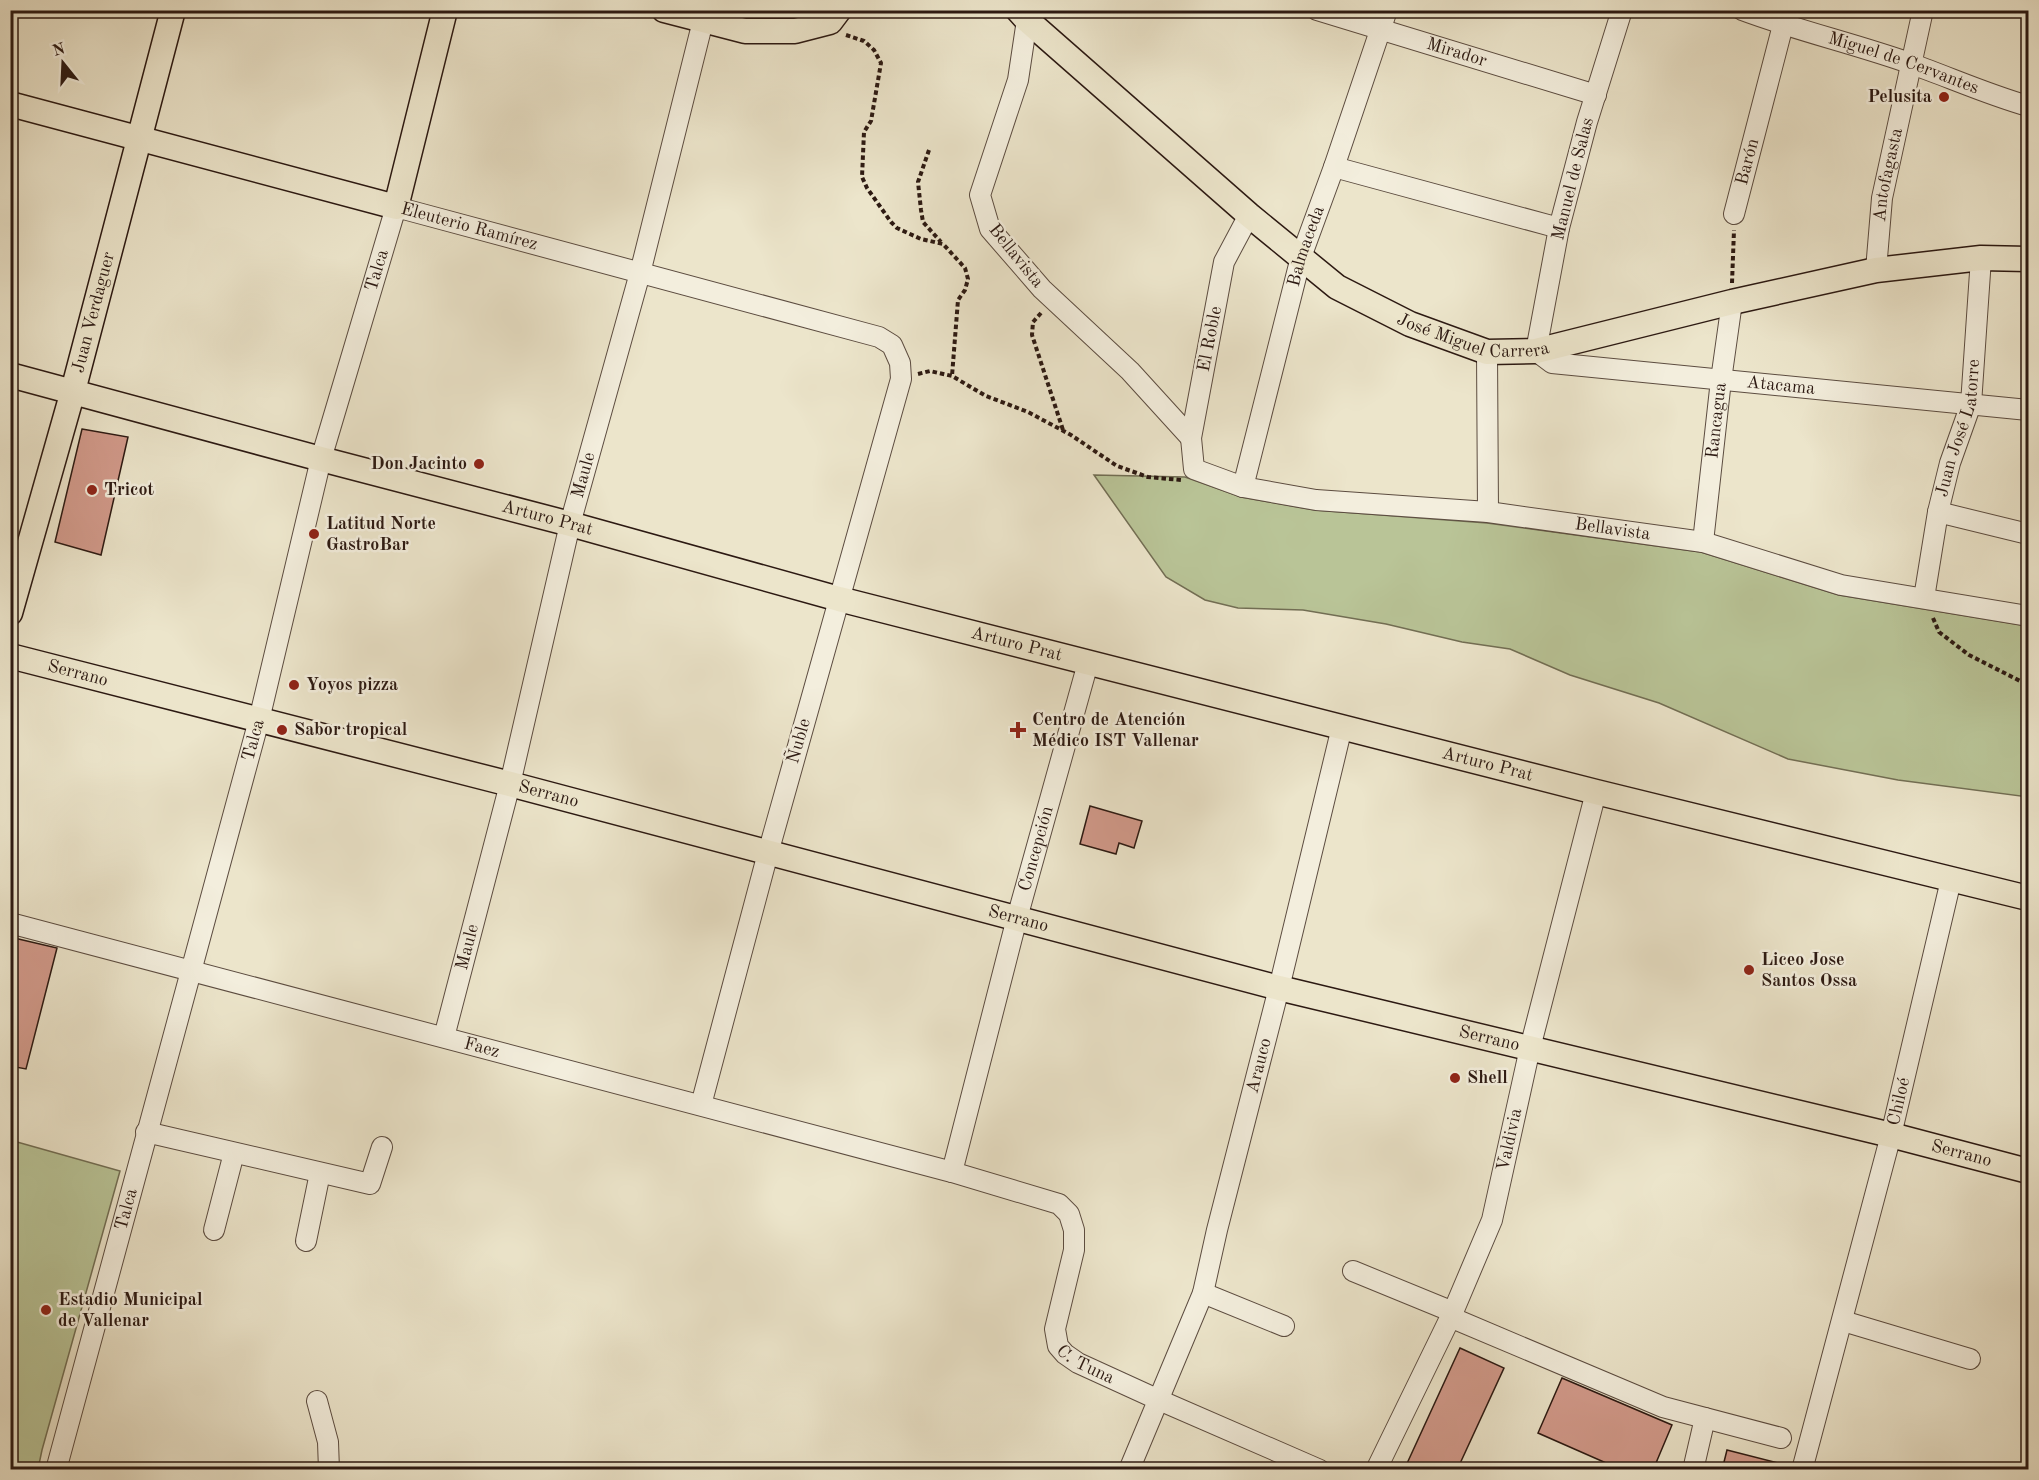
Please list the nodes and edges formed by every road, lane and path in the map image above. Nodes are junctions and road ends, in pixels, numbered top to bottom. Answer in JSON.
{"nodes":[{"id":1,"x":173,"y":10,"type":"edge"},
{"id":2,"x":445,"y":10,"type":"edge"},
{"id":3,"x":664,"y":10,"type":"edge"},
{"id":4,"x":1317,"y":10,"type":"edge"},
{"id":5,"x":1388,"y":10,"type":"edge"},
{"id":6,"x":1622,"y":10,"type":"edge"},
{"id":7,"x":1742,"y":10,"type":"edge"},
{"id":8,"x":1923,"y":10,"type":"edge"},
{"id":9,"x":1022,"y":15,"type":"edge"},
{"id":10,"x":834,"y":16,"type":"edge"},
{"id":11,"x":703,"y":21,"type":"junction"},
{"id":12,"x":1783,"y":25,"type":"junction"},
{"id":13,"x":1382,"y":31,"type":"junction"},
{"id":14,"x":1911,"y":64,"type":"junction"},
{"id":15,"x":1596,"y":94,"type":"junction"},
{"id":16,"x":10,"y":104,"type":"edge"},
{"id":17,"x":2028,"y":106,"type":"edge"},
{"id":18,"x":139,"y":138,"type":"junction"},
{"id":19,"x":929,"y":150,"type":"dead end"},
{"id":20,"x":1334,"y":167,"type":"junction"},
{"id":21,"x":396,"y":207,"type":"junction"},
{"id":22,"x":1734,"y":214,"type":"joint"},
{"id":23,"x":1249,"y":215,"type":"junction"},
{"id":24,"x":1560,"y":228,"type":"junction"},
{"id":25,"x":943,"y":244,"type":"junction"},
{"id":26,"x":1301,"y":257,"type":"junction"},
{"id":27,"x":1981,"y":258,"type":"junction"},
{"id":28,"x":2028,"y":259,"type":"edge"},
{"id":29,"x":1876,"y":270,"type":"junction"},
{"id":30,"x":640,"y":273,"type":"junction"},
{"id":31,"x":1732,"y":302,"type":"junction"},
{"id":32,"x":1045,"y":308,"type":"dead end"},
{"id":33,"x":1536,"y":351,"type":"junction"},
{"id":34,"x":1487,"y":352,"type":"junction"},
{"id":35,"x":10,"y":375,"type":"edge"},
{"id":36,"x":952,"y":376,"type":"junction"},
{"id":37,"x":901,"y":379,"type":"junction"},
{"id":38,"x":1721,"y":380,"type":"junction"},
{"id":39,"x":73,"y":391,"type":"junction"},
{"id":40,"x":1971,"y":404,"type":"junction"},
{"id":41,"x":2028,"y":410,"type":"edge"},
{"id":42,"x":1063,"y":431,"type":"junction"},
{"id":43,"x":1191,"y":438,"type":"junction"},
{"id":44,"x":321,"y":459,"type":"junction"},
{"id":45,"x":1192,"y":475,"type":"junction"},
{"id":46,"x":1243,"y":487,"type":"junction"},
{"id":47,"x":1488,"y":512,"type":"junction"},
{"id":48,"x":1938,"y":512,"type":"junction"},
{"id":49,"x":570,"y":524,"type":"junction"},
{"id":50,"x":2028,"y":534,"type":"edge"},
{"id":51,"x":1703,"y":542,"type":"junction"},
{"id":52,"x":1923,"y":598,"type":"junction"},
{"id":53,"x":839,"y":599,"type":"junction"},
{"id":54,"x":10,"y":613,"type":"edge"},
{"id":55,"x":2028,"y":616,"type":"edge"},
{"id":56,"x":10,"y":656,"type":"edge"},
{"id":57,"x":1088,"y":663,"type":"junction"},
{"id":58,"x":2028,"y":686,"type":"edge"},
{"id":59,"x":259,"y":720,"type":"junction"},
{"id":60,"x":1342,"y":727,"type":"junction"},
{"id":61,"x":510,"y":784,"type":"junction"},
{"id":62,"x":1596,"y":792,"type":"junction"},
{"id":63,"x":768,"y":853,"type":"junction"},
{"id":64,"x":1951,"y":880,"type":"junction"},
{"id":65,"x":2028,"y":898,"type":"edge"},
{"id":66,"x":1017,"y":918,"type":"junction"},
{"id":67,"x":10,"y":923,"type":"edge"},
{"id":68,"x":191,"y":970,"type":"junction"},
{"id":69,"x":1279,"y":988,"type":"junction"},
{"id":70,"x":444,"y":1037,"type":"junction"},
{"id":71,"x":1530,"y":1048,"type":"junction"},
{"id":72,"x":701,"y":1105,"type":"junction"},
{"id":73,"x":146,"y":1132,"type":"junction"},
{"id":74,"x":1891,"y":1135,"type":"junction"},
{"id":75,"x":382,"y":1147,"type":"dead end"},
{"id":76,"x":234,"y":1153,"type":"junction"},
{"id":77,"x":2028,"y":1171,"type":"edge"},
{"id":78,"x":952,"y":1172,"type":"junction"},
{"id":79,"x":320,"y":1173,"type":"junction"},
{"id":80,"x":214,"y":1230,"type":"dead end"},
{"id":81,"x":306,"y":1241,"type":"dead end"},
{"id":82,"x":1353,"y":1271,"type":"dead end"},
{"id":83,"x":1203,"y":1293,"type":"junction"},
{"id":84,"x":1451,"y":1314,"type":"junction"},
{"id":85,"x":1843,"y":1321,"type":"junction"},
{"id":86,"x":1284,"y":1326,"type":"dead end"},
{"id":87,"x":1970,"y":1359,"type":"dead end"},
{"id":88,"x":1159,"y":1400,"type":"junction"},
{"id":89,"x":317,"y":1401,"type":"dead end"},
{"id":90,"x":1705,"y":1418,"type":"junction"},
{"id":91,"x":1781,"y":1438,"type":"dead end"},
{"id":92,"x":56,"y":1470,"type":"edge"},
{"id":93,"x":329,"y":1470,"type":"edge"},
{"id":94,"x":1128,"y":1470,"type":"edge"},
{"id":95,"x":1320,"y":1470,"type":"edge"},
{"id":96,"x":1376,"y":1470,"type":"edge"},
{"id":97,"x":1693,"y":1470,"type":"edge"},
{"id":98,"x":1802,"y":1470,"type":"edge"}],
"edges":[{"from":1,"to":18,"type":"main road","name":"Juan Verdaguer"},
{"from":2,"to":21,"type":"main road","name":"Talca"},
{"from":3,"to":11,"type":"main road"},
{"from":4,"to":13,"type":"street","name":"Mirador"},
{"from":5,"to":13,"type":"street","name":"Balmaceda"},
{"from":6,"to":15,"type":"street","name":"Manuel de Salas"},
{"from":7,"to":12,"type":"street","name":"Miguel de Cervantes"},
{"from":8,"to":14,"type":"street","name":"Antofagasta"},
{"from":9,"to":23,"type":"main road","name":"José Miguel Carrera"},
{"from":9,"to":43,"type":"street","name":"Bellavista"},
{"from":10,"to":11,"type":"main road"},
{"from":10,"to":25,"type":"path"},
{"from":11,"to":30,"type":"street","name":"Maule"},
{"from":12,"to":14,"type":"street","name":"Miguel de Cervantes"},
{"from":12,"to":22,"type":"street","name":"Barón"},
{"from":13,"to":15,"type":"street","name":"Mirador"},
{"from":13,"to":20,"type":"street","name":"Balmaceda"},
{"from":14,"to":17,"type":"street","name":"Miguel de Cervantes"},
{"from":14,"to":29,"type":"street","name":"Antofagasta"},
{"from":15,"to":24,"type":"street","name":"Manuel de Salas"},
{"from":16,"to":18,"type":"main road","name":"Eleuterio Ramírez"},
{"from":18,"to":21,"type":"main road","name":"Eleuterio Ramírez"},
{"from":18,"to":39,"type":"main road","name":"Juan Verdaguer"},
{"from":19,"to":25,"type":"path"},
{"from":20,"to":24,"type":"street"},
{"from":20,"to":26,"type":"street","name":"Balmaceda"},
{"from":21,"to":30,"type":"street","name":"Eleuterio Ramírez"},
{"from":21,"to":44,"type":"street","name":"Talca"},
{"from":22,"to":31,"type":"path"},
{"from":23,"to":26,"type":"main road","name":"José Miguel Carrera"},
{"from":23,"to":43,"type":"street","name":"El Roble"},
{"from":24,"to":33,"type":"street","name":"Manuel de Salas"},
{"from":25,"to":36,"type":"path"},
{"from":26,"to":34,"type":"main road","name":"José Miguel Carrera"},
{"from":26,"to":46,"type":"street","name":"Balmaceda"},
{"from":27,"to":28,"type":"main road","name":"José Miguel Carrera"},
{"from":27,"to":29,"type":"main road","name":"José Miguel Carrera"},
{"from":27,"to":40,"type":"street","name":"Juan José Latorre"},
{"from":29,"to":31,"type":"main road","name":"José Miguel Carrera"},
{"from":30,"to":37,"type":"street","name":"Eleuterio Ramírez"},
{"from":30,"to":49,"type":"street","name":"Maule"},
{"from":31,"to":33,"type":"main road","name":"José Miguel Carrera"},
{"from":31,"to":38,"type":"street","name":"Rancagua"},
{"from":32,"to":42,"type":"path"},
{"from":33,"to":34,"type":"main road","name":"José Miguel Carrera"},
{"from":33,"to":38,"type":"street","name":"Atacama"},
{"from":34,"to":47,"type":"street"},
{"from":35,"to":39,"type":"main road","name":"Arturo Prat"},
{"from":36,"to":37,"type":"path"},
{"from":36,"to":42,"type":"path"},
{"from":37,"to":53,"type":"street","name":"Ñuble"},
{"from":38,"to":40,"type":"street","name":"Atacama"},
{"from":38,"to":51,"type":"street","name":"Rancagua"},
{"from":39,"to":44,"type":"main road","name":"Arturo Prat"},
{"from":39,"to":54,"type":"main road","name":"Juan Verdaguer"},
{"from":40,"to":41,"type":"street","name":"Atacama"},
{"from":40,"to":48,"type":"street","name":"Juan José Latorre"},
{"from":42,"to":45,"type":"path"},
{"from":43,"to":45,"type":"street","name":"El Roble"},
{"from":44,"to":49,"type":"main road","name":"Arturo Prat"},
{"from":44,"to":59,"type":"street","name":"Talca"},
{"from":45,"to":46,"type":"street","name":"Bellavista"},
{"from":46,"to":47,"type":"street","name":"Bellavista"},
{"from":47,"to":51,"type":"street","name":"Bellavista"},
{"from":48,"to":50,"type":"street"},
{"from":48,"to":52,"type":"street","name":"Juan José Latorre"},
{"from":49,"to":53,"type":"main road","name":"Arturo Prat"},
{"from":49,"to":61,"type":"street","name":"Maule"},
{"from":51,"to":52,"type":"street","name":"Bellavista"},
{"from":52,"to":55,"type":"street","name":"Bellavista"},
{"from":52,"to":58,"type":"path"},
{"from":53,"to":57,"type":"main road","name":"Arturo Prat"},
{"from":53,"to":63,"type":"street","name":"Ñuble"},
{"from":56,"to":59,"type":"main road","name":"Serrano"},
{"from":57,"to":60,"type":"main road","name":"Arturo Prat"},
{"from":57,"to":66,"type":"street","name":"Concepción"},
{"from":59,"to":61,"type":"main road","name":"Serrano"},
{"from":59,"to":68,"type":"street","name":"Talca"},
{"from":60,"to":62,"type":"main road","name":"Arturo Prat"},
{"from":60,"to":69,"type":"street","name":"Arauco"},
{"from":61,"to":63,"type":"main road","name":"Serrano"},
{"from":61,"to":70,"type":"street","name":"Maule"},
{"from":62,"to":64,"type":"main road","name":"Arturo Prat"},
{"from":62,"to":71,"type":"street","name":"Valdivia"},
{"from":63,"to":66,"type":"main road","name":"Serrano"},
{"from":63,"to":72,"type":"street","name":"Ñuble"},
{"from":64,"to":65,"type":"main road","name":"Arturo Prat"},
{"from":64,"to":74,"type":"street","name":"Chiloé"},
{"from":66,"to":69,"type":"main road","name":"Serrano"},
{"from":66,"to":78,"type":"street","name":"Concepción"},
{"from":67,"to":68,"type":"street","name":"Faez"},
{"from":68,"to":70,"type":"street","name":"Faez"},
{"from":68,"to":73,"type":"street","name":"Talca"},
{"from":69,"to":71,"type":"main road","name":"Serrano"},
{"from":69,"to":83,"type":"street","name":"Arauco"},
{"from":70,"to":72,"type":"street","name":"Faez"},
{"from":71,"to":74,"type":"main road","name":"Serrano"},
{"from":71,"to":84,"type":"street","name":"Valdivia"},
{"from":72,"to":78,"type":"street","name":"Faez"},
{"from":73,"to":76,"type":"street"},
{"from":73,"to":92,"type":"street","name":"Talca"},
{"from":74,"to":77,"type":"main road","name":"Serrano"},
{"from":74,"to":85,"type":"street","name":"Chiloé"},
{"from":75,"to":79,"type":"street"},
{"from":76,"to":79,"type":"street"},
{"from":76,"to":80,"type":"street"},
{"from":78,"to":88,"type":"street","name":"C. Tuna"},
{"from":79,"to":81,"type":"street"},
{"from":82,"to":84,"type":"street"},
{"from":83,"to":86,"type":"street"},
{"from":83,"to":88,"type":"street","name":"Arauco"},
{"from":84,"to":90,"type":"street"},
{"from":84,"to":96,"type":"street","name":"Valdivia"},
{"from":85,"to":87,"type":"street"},
{"from":85,"to":98,"type":"street","name":"Chiloé"},
{"from":88,"to":94,"type":"street","name":"Arauco"},
{"from":88,"to":95,"type":"street","name":"C. Tuna"},
{"from":89,"to":93,"type":"street"},
{"from":90,"to":91,"type":"street"},
{"from":90,"to":97,"type":"street"}]}
